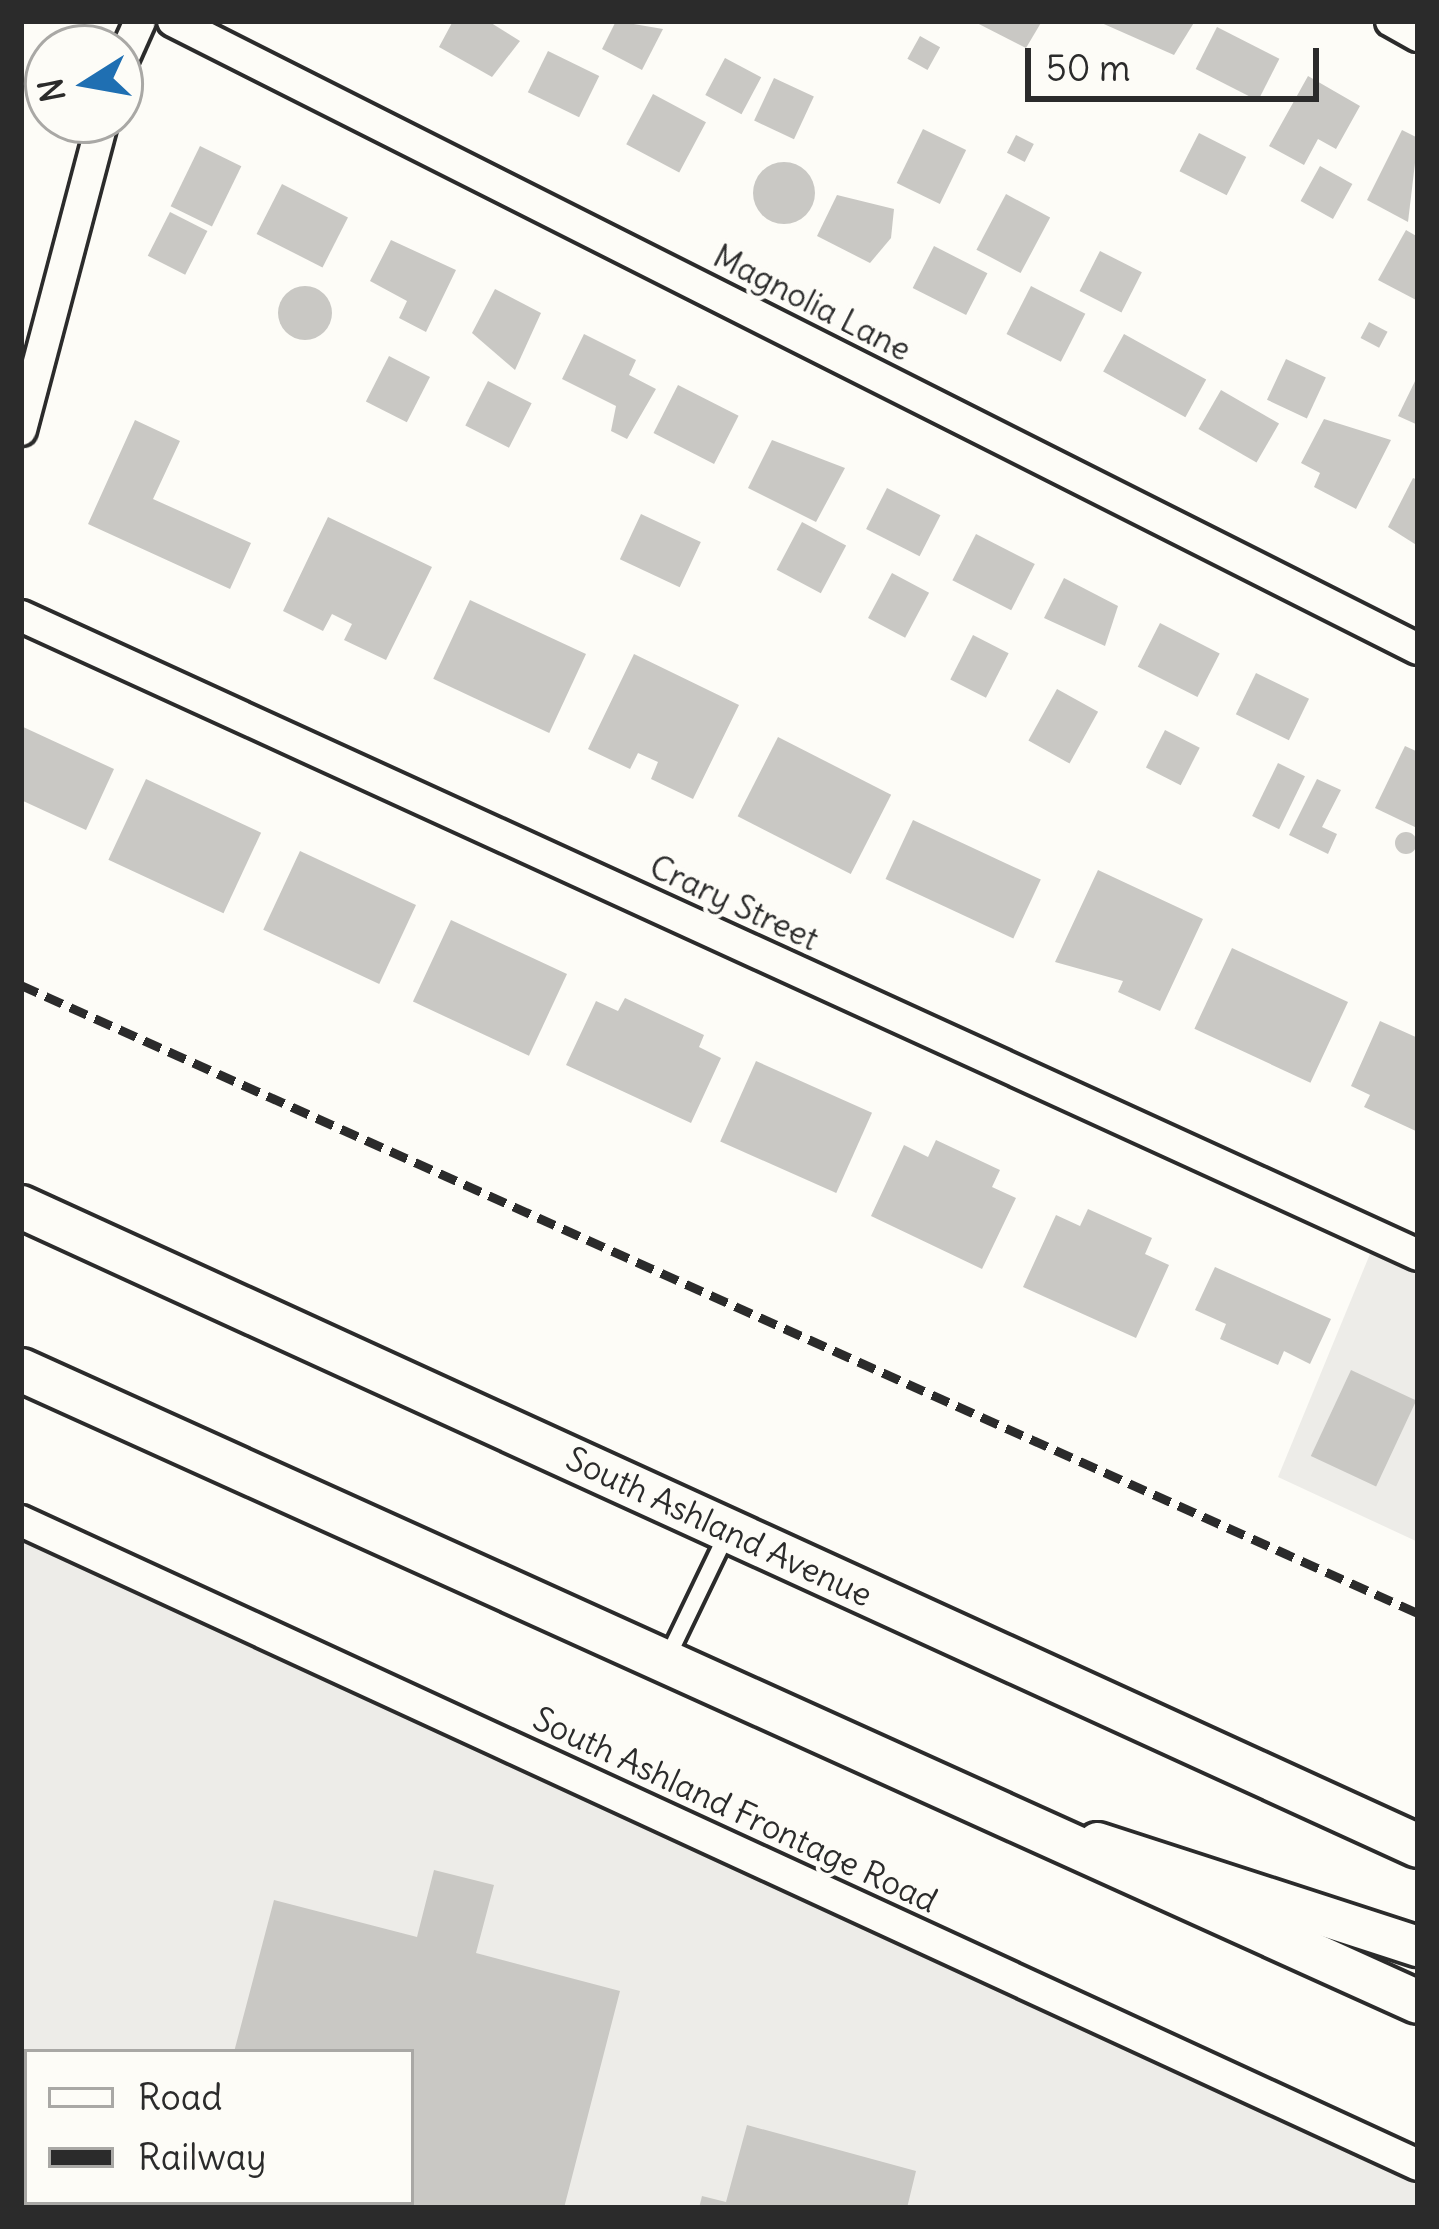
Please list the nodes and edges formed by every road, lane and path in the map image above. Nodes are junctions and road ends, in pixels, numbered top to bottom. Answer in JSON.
{"nodes":[{"id":1,"x":173,"y":21,"type":"edge"},
{"id":2,"x":1391,"y":21,"type":"edge"},
{"id":3,"x":1418,"y":36,"type":"edge"},
{"id":4,"x":97,"y":144,"type":"edge"},
{"id":5,"x":21,"y":430,"type":"edge"},
{"id":6,"x":21,"y":616,"type":"edge"},
{"id":7,"x":1418,"y":649,"type":"edge"},
{"id":8,"x":21,"y":1207,"type":"edge"},
{"id":9,"x":1418,"y":1256,"type":"edge"},
{"id":10,"x":21,"y":1370,"type":"edge"},
{"id":11,"x":21,"y":1522,"type":"edge"},
{"id":12,"x":727,"y":1532,"type":"junction"},
{"id":13,"x":664,"y":1664,"type":"junction"},
{"id":14,"x":1005,"y":1816,"type":"junction"},
{"id":15,"x":1418,"y":1846,"type":"edge"},
{"id":16,"x":1418,"y":1946,"type":"edge"},
{"id":17,"x":1418,"y":2002,"type":"edge"},
{"id":18,"x":1418,"y":2164,"type":"edge"}],
"edges":[{"from":1,"to":7,"type":"street","name":"Magnolia Lane"},
{"from":2,"to":3,"type":"street"},
{"from":4,"to":5,"type":"street"},
{"from":6,"to":9,"type":"street","name":"Crary Street"},
{"from":8,"to":12,"type":"main road","name":"South Ashland Avenue"},
{"from":10,"to":13,"type":"main road"},
{"from":11,"to":18,"type":"street","name":"South Ashland Frontage Road"},
{"from":12,"to":13,"type":"lane"},
{"from":12,"to":15,"type":"main road","name":"South Ashland Avenue"},
{"from":13,"to":14,"type":"main road"},
{"from":14,"to":16,"type":"street"},
{"from":14,"to":17,"type":"main road"}]}
